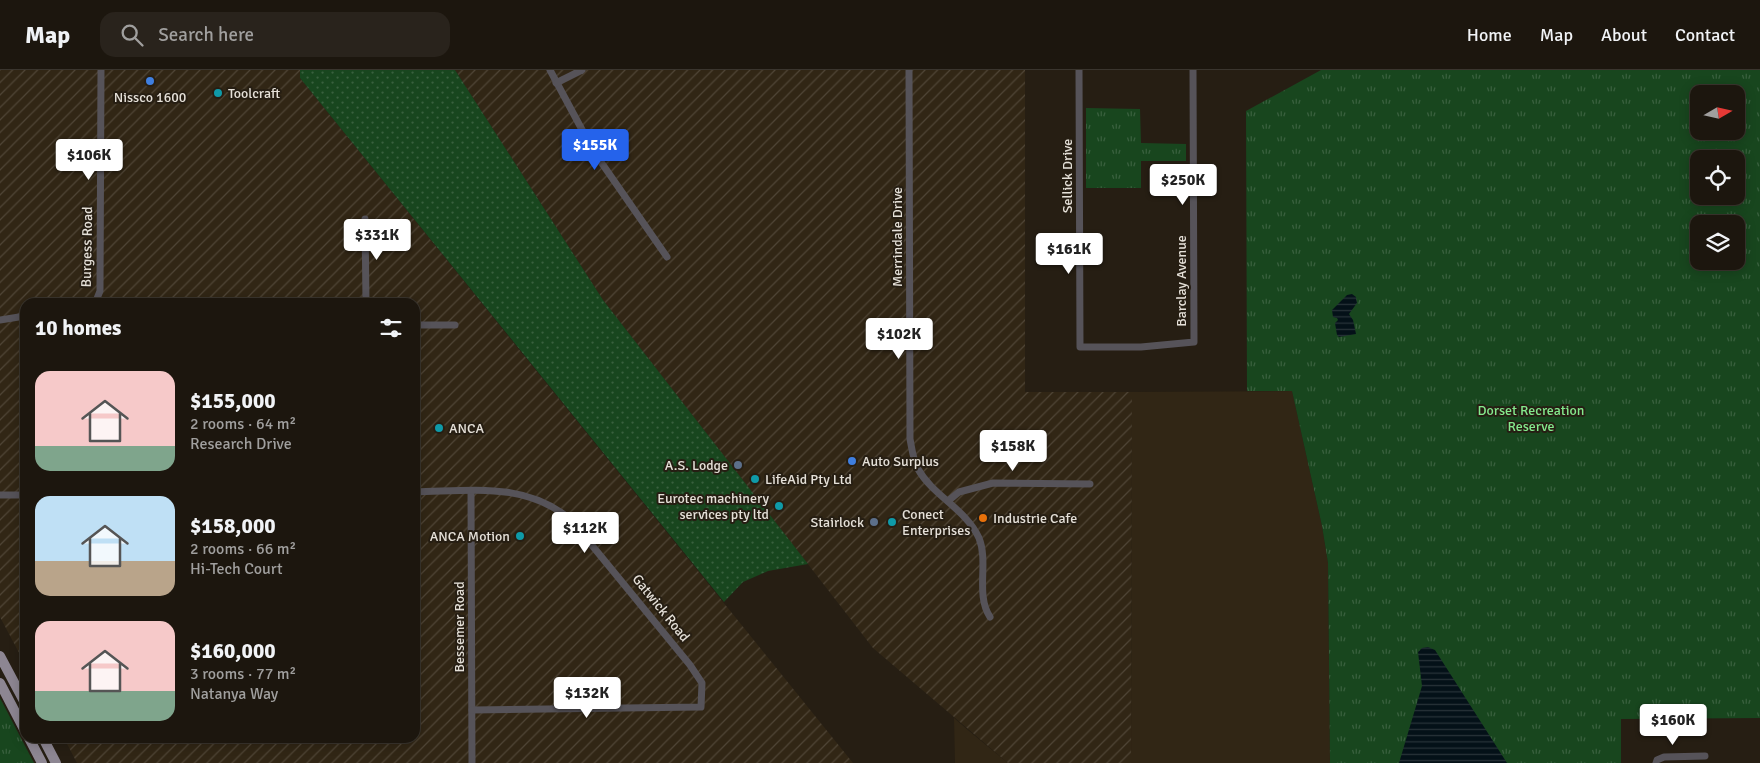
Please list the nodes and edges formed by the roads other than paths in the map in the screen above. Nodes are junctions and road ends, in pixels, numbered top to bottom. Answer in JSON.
{"nodes":[{"id":1,"x":100,"y":70,"type":"edge"},
{"id":2,"x":550,"y":70,"type":"edge"},
{"id":3,"x":582,"y":70,"type":"edge"},
{"id":4,"x":909,"y":70,"type":"edge"},
{"id":5,"x":1079,"y":70,"type":"edge"},
{"id":6,"x":1193,"y":70,"type":"edge"},
{"id":7,"x":556,"y":83,"type":"junction"},
{"id":8,"x":365,"y":219,"type":"dead end"},
{"id":9,"x":667,"y":257,"type":"dead end"},
{"id":10,"x":97,"y":298,"type":"edge"},
{"id":11,"x":366,"y":298,"type":"edge"},
{"id":12,"x":20,"y":317,"type":"edge"},
{"id":13,"x":0,"y":320,"type":"edge"},
{"id":14,"x":420,"y":325,"type":"edge"},
{"id":15,"x":455,"y":325,"type":"dead end"},
{"id":16,"x":1194,"y":342,"type":"joint"},
{"id":17,"x":1090,"y":484,"type":"dead end"},
{"id":18,"x":471,"y":491,"type":"junction"},
{"id":19,"x":420,"y":492,"type":"edge"},
{"id":20,"x":0,"y":495,"type":"edge"},
{"id":21,"x":20,"y":495,"type":"edge"},
{"id":22,"x":948,"y":501,"type":"junction"},
{"id":23,"x":990,"y":617,"type":"dead end"},
{"id":24,"x":1,"y":661,"type":"edge"},
{"id":25,"x":0,"y":683,"type":"edge"},
{"id":26,"x":20,"y":694,"type":"edge"},
{"id":27,"x":472,"y":710,"type":"junction"},
{"id":28,"x":20,"y":721,"type":"edge"},
{"id":29,"x":32,"y":743,"type":"edge"},
{"id":30,"x":46,"y":743,"type":"edge"},
{"id":31,"x":1705,"y":756,"type":"dead end"},
{"id":32,"x":42,"y":763,"type":"edge"},
{"id":33,"x":56,"y":763,"type":"edge"},
{"id":34,"x":472,"y":763,"type":"edge"},
{"id":35,"x":1656,"y":763,"type":"edge"}],
"edges":[{"from":1,"to":10,"type":"street","name":"Burgess Road"},
{"from":2,"to":7,"type":"street"},
{"from":3,"to":7,"type":"street"},
{"from":4,"to":22,"type":"street","name":"Merrindale Drive"},
{"from":5,"to":16,"type":"street","name":"Sellick Drive"},
{"from":6,"to":16,"type":"street","name":"Barclay Avenue"},
{"from":7,"to":9,"type":"street"},
{"from":8,"to":11,"type":"street"},
{"from":12,"to":13,"type":"street"},
{"from":14,"to":15,"type":"street"},
{"from":17,"to":22,"type":"street"},
{"from":18,"to":19,"type":"street","name":"Gatwick Road"},
{"from":18,"to":27,"type":"street","name":"Bessemer Road"},
{"from":18,"to":27,"type":"street","name":"Gatwick Road"},
{"from":20,"to":21,"type":"street"},
{"from":22,"to":23,"type":"street","name":"Merrindale Drive"},
{"from":24,"to":26,"type":"main road"},
{"from":25,"to":28,"type":"main road"},
{"from":27,"to":34,"type":"street","name":"Bessemer Road"},
{"from":29,"to":32,"type":"main road"},
{"from":30,"to":33,"type":"main road"},
{"from":31,"to":35,"type":"street"}]}
